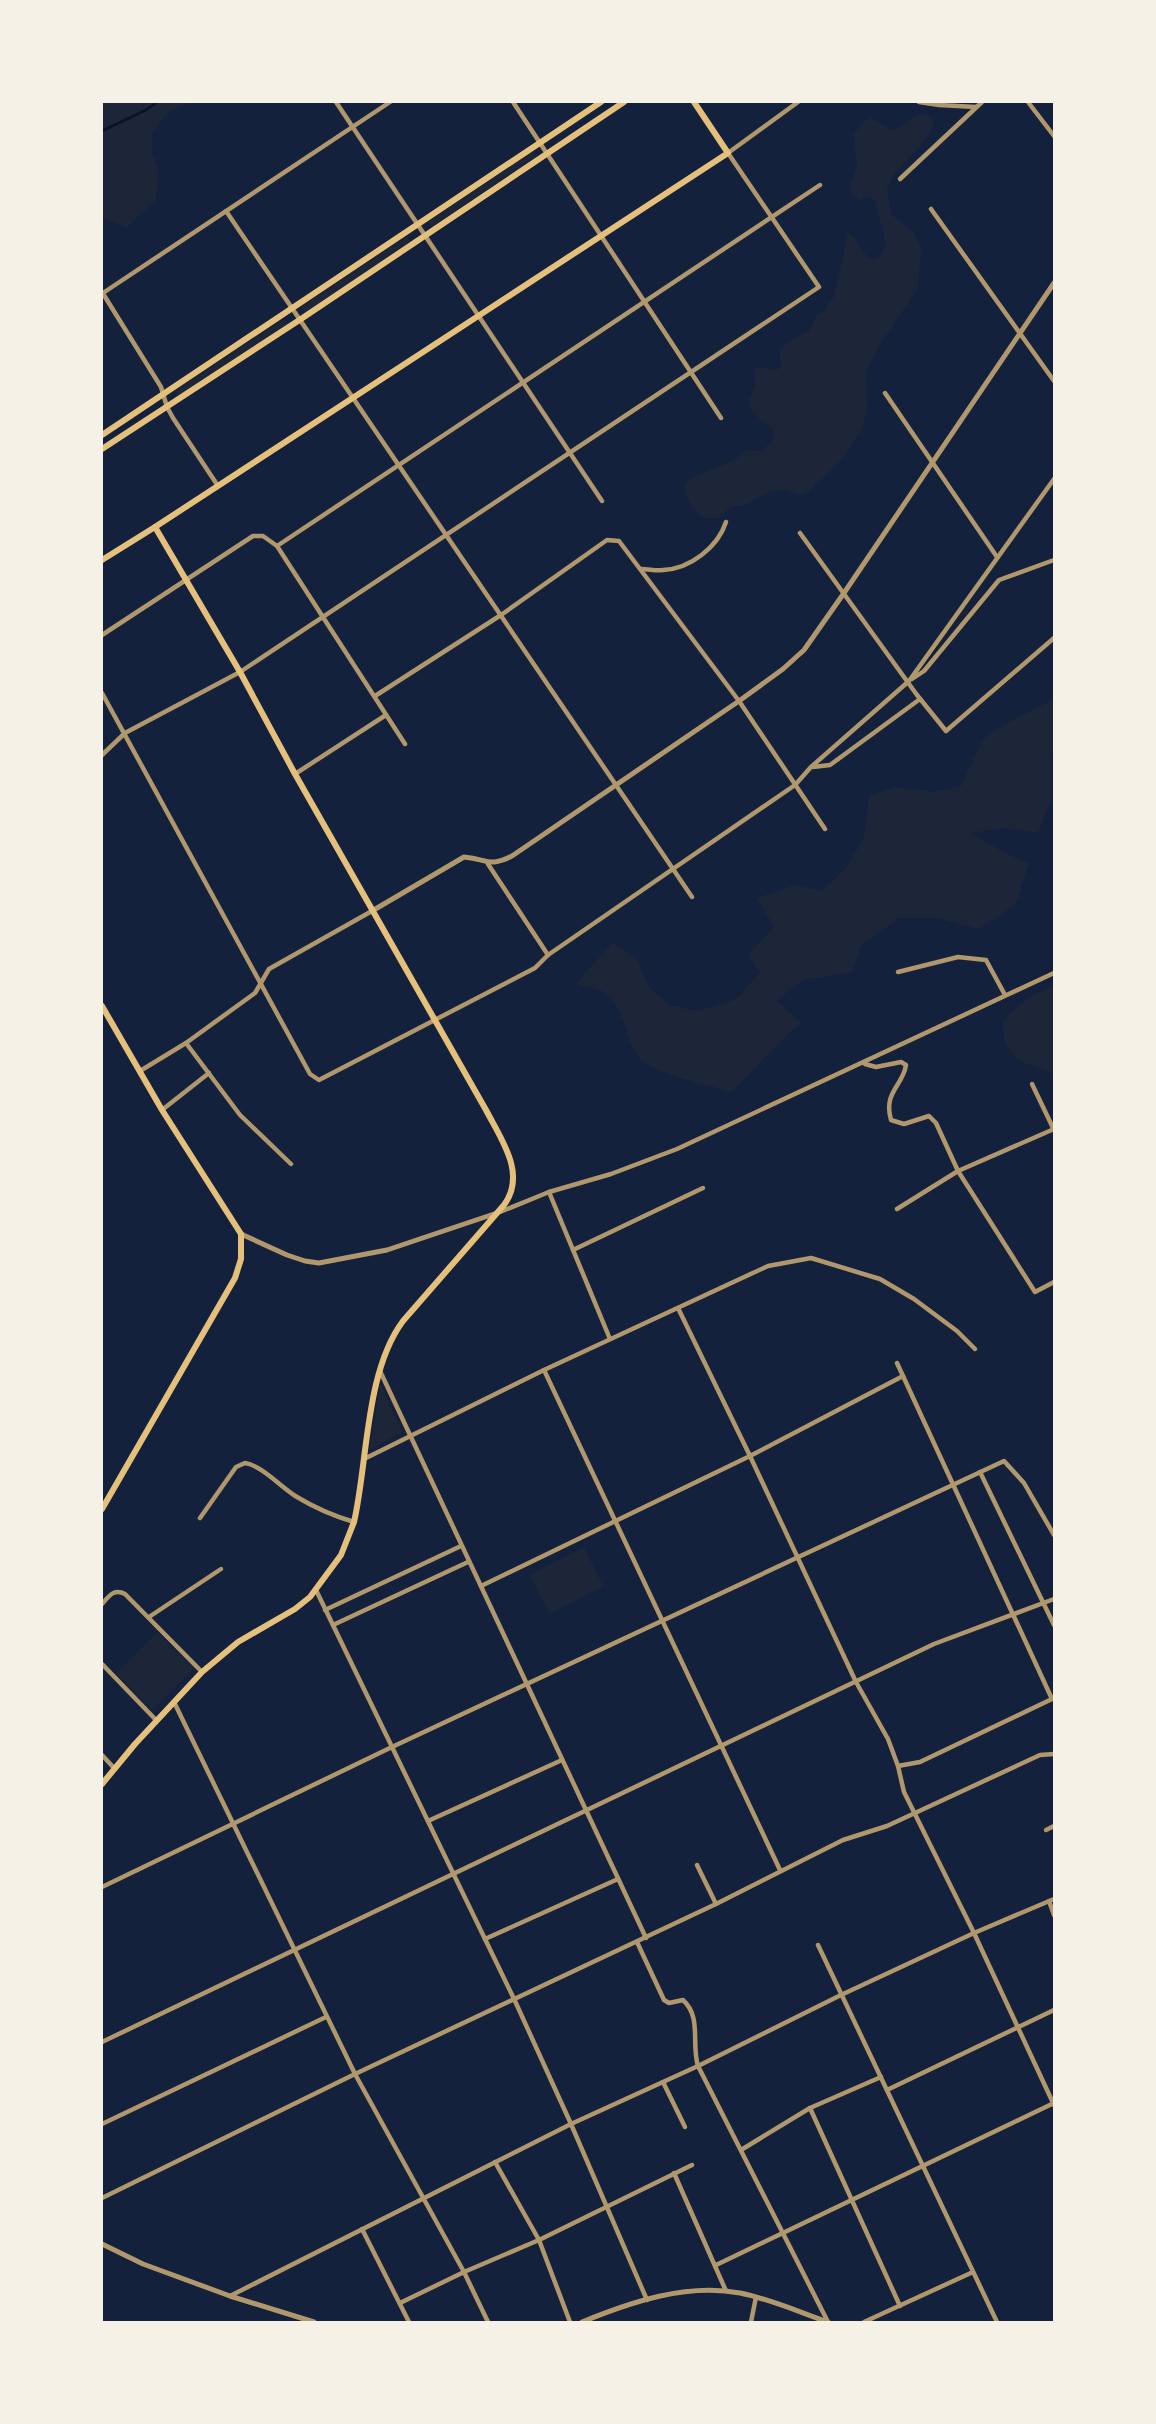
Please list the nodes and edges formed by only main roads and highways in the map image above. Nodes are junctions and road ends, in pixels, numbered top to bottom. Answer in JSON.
{"nodes":[{"id":1,"x":601,"y":102,"type":"edge"},
{"id":2,"x":624,"y":102,"type":"edge"},
{"id":3,"x":694,"y":102,"type":"edge"},
{"id":4,"x":102,"y":435,"type":"edge"},
{"id":5,"x":102,"y":449,"type":"edge"},
{"id":6,"x":155,"y":527,"type":"junction"},
{"id":7,"x":102,"y":559,"type":"edge"},
{"id":8,"x":102,"y":1006,"type":"edge"},
{"id":9,"x":102,"y":1509,"type":"edge"},
{"id":10,"x":102,"y":1784,"type":"edge"}],
"edges":[{"from":1,"to":4,"type":"main road"},
{"from":2,"to":5,"type":"main road"},
{"from":3,"to":6,"type":"main road"},
{"from":6,"to":7,"type":"main road"},
{"from":6,"to":10,"type":"main road"},
{"from":8,"to":9,"type":"main road"}]}
